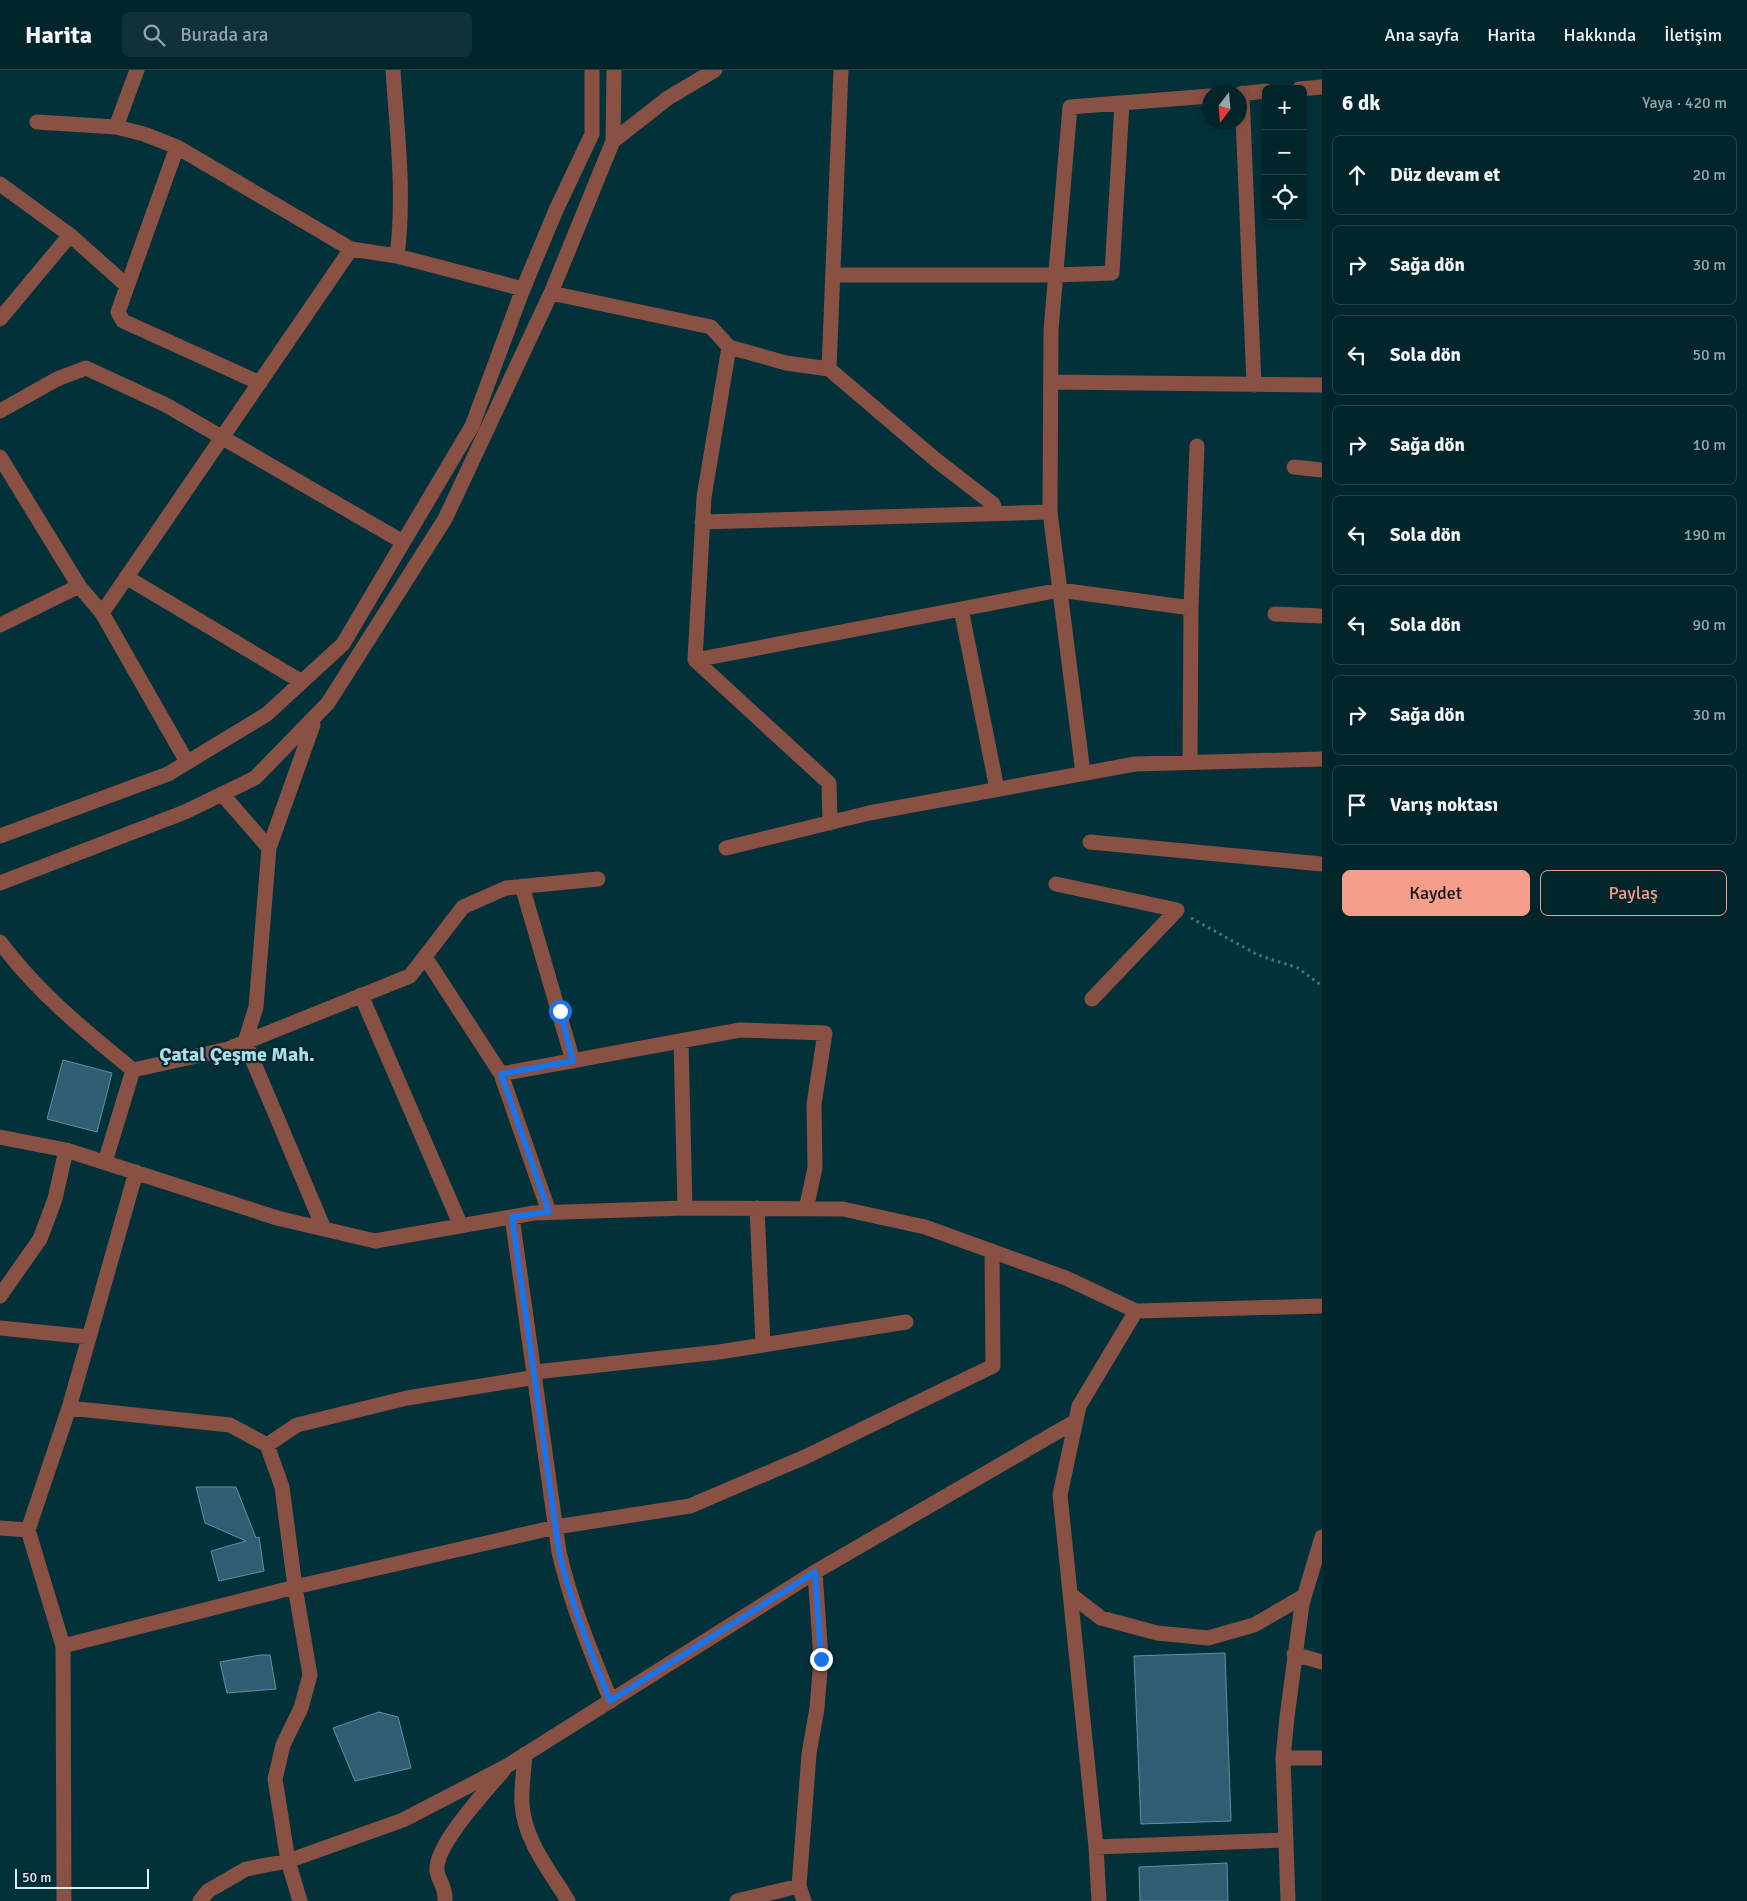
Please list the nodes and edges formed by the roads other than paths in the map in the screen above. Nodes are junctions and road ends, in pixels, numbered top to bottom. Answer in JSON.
{"nodes":[{"id":1,"x":137,"y":70,"type":"edge"},
{"id":2,"x":393,"y":70,"type":"edge"},
{"id":3,"x":592,"y":70,"type":"edge"},
{"id":4,"x":614,"y":70,"type":"edge"},
{"id":5,"x":715,"y":70,"type":"edge"},
{"id":6,"x":841,"y":70,"type":"edge"},
{"id":7,"x":1322,"y":87,"type":"edge"},
{"id":8,"x":1307,"y":88,"type":"edge"},
{"id":9,"x":1262,"y":91,"type":"edge"},
{"id":10,"x":1247,"y":93,"type":"edge"},
{"id":11,"x":1202,"y":97,"type":"edge"},
{"id":12,"x":1122,"y":103,"type":"junction"},
{"id":13,"x":37,"y":122,"type":"dead end"},
{"id":14,"x":116,"y":127,"type":"junction"},
{"id":15,"x":1243,"y":130,"type":"edge"},
{"id":16,"x":613,"y":141,"type":"junction"},
{"id":17,"x":177,"y":147,"type":"junction"},
{"id":18,"x":0,"y":184,"type":"edge"},
{"id":19,"x":70,"y":236,"type":"junction"},
{"id":20,"x":351,"y":249,"type":"junction"},
{"id":21,"x":397,"y":256,"type":"junction"},
{"id":22,"x":833,"y":275,"type":"junction"},
{"id":23,"x":1056,"y":275,"type":"junction"},
{"id":24,"x":126,"y":285,"type":"junction"},
{"id":25,"x":523,"y":289,"type":"junction"},
{"id":26,"x":551,"y":293,"type":"junction"},
{"id":27,"x":0,"y":319,"type":"edge"},
{"id":28,"x":729,"y":347,"type":"junction"},
{"id":29,"x":829,"y":369,"type":"junction"},
{"id":30,"x":1052,"y":382,"type":"junction"},
{"id":31,"x":260,"y":383,"type":"junction"},
{"id":32,"x":1254,"y":385,"type":"junction"},
{"id":33,"x":1322,"y":385,"type":"edge"},
{"id":34,"x":0,"y":411,"type":"edge"},
{"id":35,"x":223,"y":437,"type":"junction"},
{"id":36,"x":1197,"y":446,"type":"dead end"},
{"id":37,"x":0,"y":457,"type":"edge"},
{"id":38,"x":1294,"y":467,"type":"dead end"},
{"id":39,"x":1322,"y":470,"type":"edge"},
{"id":40,"x":1050,"y":512,"type":"junction"},
{"id":41,"x":996,"y":513,"type":"junction"},
{"id":42,"x":702,"y":522,"type":"junction"},
{"id":43,"x":403,"y":542,"type":"junction"},
{"id":44,"x":126,"y":577,"type":"junction"},
{"id":45,"x":79,"y":586,"type":"junction"},
{"id":46,"x":1060,"y":590,"type":"junction"},
{"id":47,"x":1191,"y":608,"type":"junction"},
{"id":48,"x":961,"y":609,"type":"junction"},
{"id":49,"x":102,"y":613,"type":"junction"},
{"id":50,"x":1275,"y":614,"type":"dead end"},
{"id":51,"x":1322,"y":616,"type":"edge"},
{"id":52,"x":0,"y":625,"type":"edge"},
{"id":53,"x":695,"y":660,"type":"junction"},
{"id":54,"x":302,"y":682,"type":"junction"},
{"id":55,"x":315,"y":718,"type":"junction"},
{"id":56,"x":1322,"y":759,"type":"edge"},
{"id":57,"x":187,"y":762,"type":"junction"},
{"id":58,"x":1190,"y":762,"type":"junction"},
{"id":59,"x":1083,"y":773,"type":"junction"},
{"id":60,"x":997,"y":789,"type":"junction"},
{"id":61,"x":222,"y":794,"type":"junction"},
{"id":62,"x":830,"y":822,"type":"junction"},
{"id":63,"x":0,"y":836,"type":"edge"},
{"id":64,"x":1090,"y":842,"type":"dead end"},
{"id":65,"x":270,"y":848,"type":"junction"},
{"id":66,"x":726,"y":848,"type":"dead end"},
{"id":67,"x":1322,"y":864,"type":"edge"},
{"id":68,"x":598,"y":879,"type":"dead end"},
{"id":69,"x":0,"y":883,"type":"edge"},
{"id":70,"x":1056,"y":884,"type":"dead end"},
{"id":71,"x":522,"y":886,"type":"junction"},
{"id":72,"x":0,"y":942,"type":"edge"},
{"id":73,"x":425,"y":957,"type":"junction"},
{"id":74,"x":361,"y":995,"type":"junction"},
{"id":75,"x":1092,"y":999,"type":"dead end"},
{"id":76,"x":681,"y":1041,"type":"junction"},
{"id":77,"x":245,"y":1042,"type":"junction"},
{"id":78,"x":573,"y":1061,"type":"junction"},
{"id":79,"x":133,"y":1070,"type":"junction"},
{"id":80,"x":501,"y":1074,"type":"junction"},
{"id":81,"x":0,"y":1137,"type":"edge"},
{"id":82,"x":66,"y":1150,"type":"junction"},
{"id":83,"x":105,"y":1162,"type":"junction"},
{"id":84,"x":136,"y":1172,"type":"junction"},
{"id":85,"x":685,"y":1208,"type":"junction"},
{"id":86,"x":757,"y":1208,"type":"junction"},
{"id":87,"x":806,"y":1209,"type":"junction"},
{"id":88,"x":549,"y":1212,"type":"junction"},
{"id":89,"x":512,"y":1217,"type":"junction"},
{"id":90,"x":462,"y":1226,"type":"junction"},
{"id":91,"x":324,"y":1229,"type":"junction"},
{"id":92,"x":992,"y":1251,"type":"junction"},
{"id":93,"x":0,"y":1296,"type":"edge"},
{"id":94,"x":1322,"y":1306,"type":"edge"},
{"id":95,"x":1136,"y":1311,"type":"junction"},
{"id":96,"x":906,"y":1322,"type":"dead end"},
{"id":97,"x":0,"y":1328,"type":"edge"},
{"id":98,"x":89,"y":1337,"type":"junction"},
{"id":99,"x":763,"y":1346,"type":"junction"},
{"id":100,"x":535,"y":1374,"type":"junction"},
{"id":101,"x":70,"y":1408,"type":"junction"},
{"id":102,"x":1076,"y":1421,"type":"junction"},
{"id":103,"x":267,"y":1445,"type":"junction"},
{"id":104,"x":556,"y":1527,"type":"junction"},
{"id":105,"x":0,"y":1528,"type":"edge"},
{"id":106,"x":28,"y":1530,"type":"junction"},
{"id":107,"x":1322,"y":1536,"type":"edge"},
{"id":108,"x":815,"y":1572,"type":"junction"},
{"id":109,"x":295,"y":1587,"type":"junction"},
{"id":110,"x":1071,"y":1595,"type":"junction"},
{"id":111,"x":1304,"y":1596,"type":"junction"},
{"id":112,"x":63,"y":1646,"type":"junction"},
{"id":113,"x":1294,"y":1654,"type":"junction"},
{"id":114,"x":1322,"y":1662,"type":"edge"},
{"id":115,"x":610,"y":1701,"type":"junction"},
{"id":116,"x":525,"y":1754,"type":"junction"},
{"id":117,"x":1284,"y":1758,"type":"junction"},
{"id":118,"x":1322,"y":1758,"type":"edge"},
{"id":119,"x":507,"y":1766,"type":"junction"},
{"id":120,"x":1286,"y":1840,"type":"junction"},
{"id":121,"x":1096,"y":1848,"type":"junction"},
{"id":122,"x":288,"y":1861,"type":"junction"},
{"id":123,"x":799,"y":1886,"type":"junction"},
{"id":124,"x":64,"y":1901,"type":"edge"},
{"id":125,"x":200,"y":1901,"type":"edge"},
{"id":126,"x":300,"y":1901,"type":"edge"},
{"id":127,"x":445,"y":1901,"type":"edge"},
{"id":128,"x":568,"y":1901,"type":"edge"},
{"id":129,"x":737,"y":1901,"type":"edge"},
{"id":130,"x":804,"y":1901,"type":"edge"},
{"id":131,"x":1099,"y":1901,"type":"edge"},
{"id":132,"x":1288,"y":1901,"type":"edge"}],
"edges":[{"from":1,"to":14,"type":"street"},
{"from":2,"to":21,"type":"street"},
{"from":3,"to":25,"type":"street"},
{"from":4,"to":16,"type":"street"},
{"from":5,"to":16,"type":"street"},
{"from":6,"to":22,"type":"street"},
{"from":7,"to":8,"type":"street"},
{"from":9,"to":10,"type":"street"},
{"from":11,"to":12,"type":"street"},
{"from":12,"to":23,"type":"street"},
{"from":12,"to":23,"type":"street"},
{"from":13,"to":14,"type":"street"},
{"from":14,"to":17,"type":"street"},
{"from":15,"to":32,"type":"street"},
{"from":16,"to":26,"type":"street"},
{"from":17,"to":20,"type":"street"},
{"from":17,"to":24,"type":"street"},
{"from":18,"to":19,"type":"street"},
{"from":19,"to":24,"type":"street"},
{"from":19,"to":27,"type":"street"},
{"from":20,"to":21,"type":"street"},
{"from":20,"to":31,"type":"street"},
{"from":21,"to":25,"type":"street"},
{"from":22,"to":23,"type":"street"},
{"from":22,"to":29,"type":"street"},
{"from":23,"to":30,"type":"street"},
{"from":24,"to":31,"type":"street"},
{"from":25,"to":43,"type":"street"},
{"from":26,"to":28,"type":"street"},
{"from":26,"to":55,"type":"street"},
{"from":28,"to":29,"type":"street"},
{"from":28,"to":42,"type":"street"},
{"from":29,"to":41,"type":"street"},
{"from":30,"to":32,"type":"street"},
{"from":30,"to":40,"type":"street"},
{"from":31,"to":35,"type":"street"},
{"from":32,"to":33,"type":"street"},
{"from":34,"to":35,"type":"street"},
{"from":35,"to":43,"type":"street"},
{"from":35,"to":44,"type":"street"},
{"from":36,"to":47,"type":"street"},
{"from":37,"to":45,"type":"street"},
{"from":38,"to":39,"type":"street"},
{"from":40,"to":41,"type":"street"},
{"from":40,"to":46,"type":"street"},
{"from":41,"to":42,"type":"street"},
{"from":42,"to":53,"type":"street"},
{"from":43,"to":54,"type":"street"},
{"from":44,"to":49,"type":"street"},
{"from":44,"to":54,"type":"street"},
{"from":45,"to":49,"type":"street"},
{"from":45,"to":52,"type":"street"},
{"from":46,"to":47,"type":"street"},
{"from":46,"to":48,"type":"street"},
{"from":46,"to":59,"type":"street"},
{"from":47,"to":58,"type":"street"},
{"from":48,"to":53,"type":"street"},
{"from":48,"to":60,"type":"street"},
{"from":49,"to":57,"type":"street"},
{"from":50,"to":51,"type":"street"},
{"from":53,"to":62,"type":"street"},
{"from":54,"to":57,"type":"street"},
{"from":55,"to":61,"type":"street"},
{"from":55,"to":65,"type":"street"},
{"from":56,"to":58,"type":"street"},
{"from":57,"to":63,"type":"street"},
{"from":58,"to":59,"type":"street"},
{"from":59,"to":60,"type":"street"},
{"from":60,"to":62,"type":"street"},
{"from":61,"to":65,"type":"street"},
{"from":61,"to":69,"type":"street"},
{"from":62,"to":66,"type":"street"},
{"from":64,"to":67,"type":"street"},
{"from":65,"to":77,"type":"street"},
{"from":68,"to":71,"type":"street"},
{"from":70,"to":75,"type":"street"},
{"from":71,"to":73,"type":"street"},
{"from":71,"to":78,"type":"street"},
{"from":72,"to":79,"type":"street"},
{"from":73,"to":74,"type":"street"},
{"from":73,"to":80,"type":"street"},
{"from":74,"to":77,"type":"street"},
{"from":74,"to":90,"type":"street"},
{"from":76,"to":78,"type":"street"},
{"from":76,"to":85,"type":"street"},
{"from":76,"to":87,"type":"street"},
{"from":77,"to":79,"type":"street"},
{"from":77,"to":91,"type":"street"},
{"from":78,"to":80,"type":"street"},
{"from":79,"to":83,"type":"street"},
{"from":80,"to":88,"type":"street"},
{"from":81,"to":82,"type":"street"},
{"from":82,"to":83,"type":"street"},
{"from":82,"to":93,"type":"street"},
{"from":83,"to":84,"type":"street"},
{"from":84,"to":91,"type":"street"},
{"from":84,"to":98,"type":"street"},
{"from":85,"to":86,"type":"street"},
{"from":85,"to":88,"type":"street"},
{"from":86,"to":87,"type":"street"},
{"from":86,"to":99,"type":"street"},
{"from":87,"to":92,"type":"street"},
{"from":88,"to":89,"type":"street"},
{"from":89,"to":90,"type":"street"},
{"from":89,"to":100,"type":"street"},
{"from":90,"to":91,"type":"street"},
{"from":92,"to":95,"type":"street"},
{"from":92,"to":104,"type":"street"},
{"from":94,"to":95,"type":"street"},
{"from":95,"to":102,"type":"street"},
{"from":96,"to":99,"type":"street"},
{"from":97,"to":98,"type":"street"},
{"from":98,"to":101,"type":"street"},
{"from":99,"to":100,"type":"street"},
{"from":100,"to":103,"type":"street"},
{"from":100,"to":104,"type":"street"},
{"from":101,"to":103,"type":"street"},
{"from":101,"to":106,"type":"street"},
{"from":102,"to":108,"type":"street"},
{"from":102,"to":110,"type":"street"},
{"from":103,"to":109,"type":"street"},
{"from":104,"to":109,"type":"street"},
{"from":104,"to":115,"type":"street"},
{"from":105,"to":106,"type":"street"},
{"from":106,"to":112,"type":"street"},
{"from":107,"to":111,"type":"street"},
{"from":108,"to":115,"type":"street"},
{"from":108,"to":123,"type":"street"},
{"from":109,"to":112,"type":"street"},
{"from":109,"to":122,"type":"street"},
{"from":110,"to":111,"type":"street"},
{"from":110,"to":121,"type":"street"},
{"from":111,"to":113,"type":"street"},
{"from":112,"to":124,"type":"street"},
{"from":113,"to":114,"type":"street"},
{"from":113,"to":117,"type":"street"},
{"from":115,"to":116,"type":"street"},
{"from":116,"to":119,"type":"street"},
{"from":116,"to":128,"type":"street"},
{"from":117,"to":118,"type":"street"},
{"from":117,"to":120,"type":"street"},
{"from":119,"to":122,"type":"street"},
{"from":119,"to":127,"type":"street"},
{"from":120,"to":121,"type":"street"},
{"from":120,"to":132,"type":"street"},
{"from":121,"to":131,"type":"street"},
{"from":122,"to":125,"type":"street"},
{"from":122,"to":126,"type":"street"},
{"from":123,"to":129,"type":"street"},
{"from":123,"to":130,"type":"street"}]}
